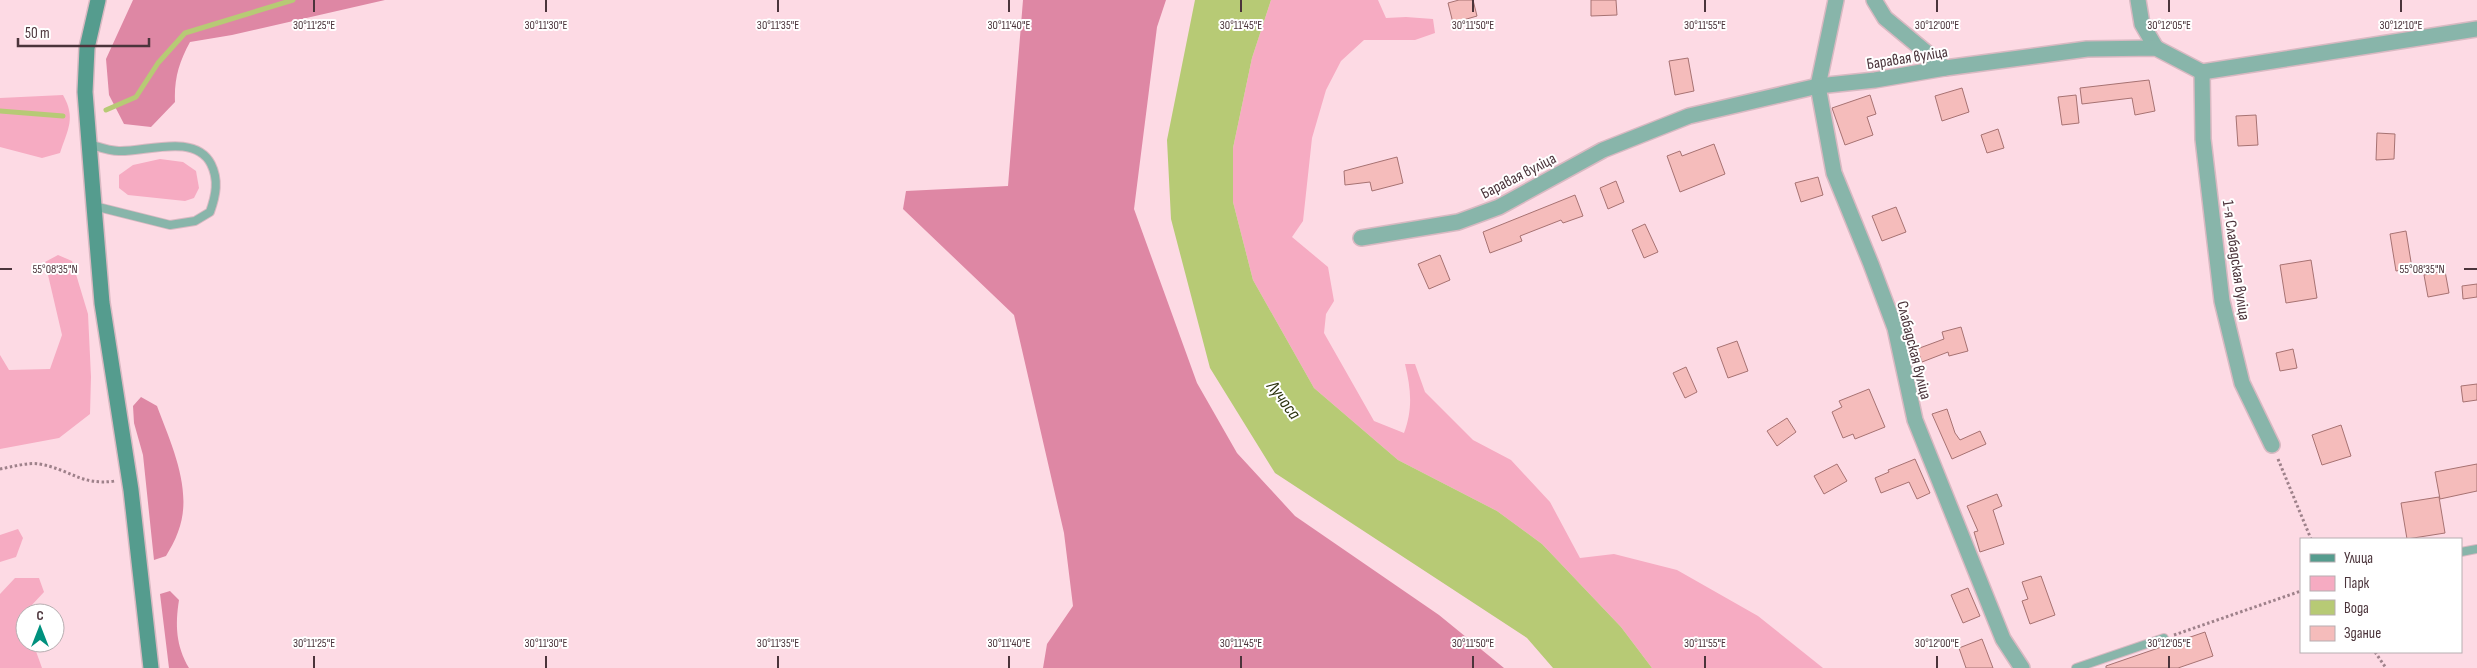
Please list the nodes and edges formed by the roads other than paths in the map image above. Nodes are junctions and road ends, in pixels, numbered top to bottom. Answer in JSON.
{"nodes":[{"id":1,"x":98,"y":0,"type":"edge"},
{"id":2,"x":1836,"y":0,"type":"edge"},
{"id":3,"x":1874,"y":0,"type":"edge"},
{"id":4,"x":2138,"y":0,"type":"edge"},
{"id":5,"x":2477,"y":29,"type":"edge"},
{"id":6,"x":2156,"y":48,"type":"junction"},
{"id":7,"x":1945,"y":68,"type":"junction"},
{"id":8,"x":2202,"y":72,"type":"junction"},
{"id":9,"x":1818,"y":86,"type":"junction"},
{"id":10,"x":89,"y":144,"type":"junction"},
{"id":11,"x":94,"y":206,"type":"junction"},
{"id":12,"x":1361,"y":238,"type":"dead end"},
{"id":13,"x":2272,"y":445,"type":"road end"},
{"id":14,"x":2477,"y":549,"type":"edge"},
{"id":15,"x":2462,"y":552,"type":"edge"},
{"id":16,"x":2164,"y":638,"type":"road end"},
{"id":17,"x":151,"y":668,"type":"edge"},
{"id":18,"x":2022,"y":668,"type":"edge"},
{"id":19,"x":2076,"y":668,"type":"edge"}],
"edges":[{"from":1,"to":10,"type":"street"},
{"from":2,"to":9,"type":"street","name":"Слабадская вуліца"},
{"from":3,"to":7,"type":"street"},
{"from":4,"to":6,"type":"street"},
{"from":5,"to":8,"type":"street"},
{"from":6,"to":7,"type":"street","name":"Баравая вуліца"},
{"from":6,"to":8,"type":"street","name":"Баравая вуліца"},
{"from":7,"to":9,"type":"street","name":"Баравая вуліца"},
{"from":8,"to":13,"type":"street","name":"1-я Слабадская вуліца"},
{"from":9,"to":12,"type":"street","name":"Баравая вуліца"},
{"from":9,"to":18,"type":"street","name":"Слабадская вуліца"},
{"from":10,"to":11,"type":"street"},
{"from":10,"to":11,"type":"lane"},
{"from":11,"to":17,"type":"street"},
{"from":14,"to":15,"type":"lane"},
{"from":16,"to":19,"type":"lane"}]}
